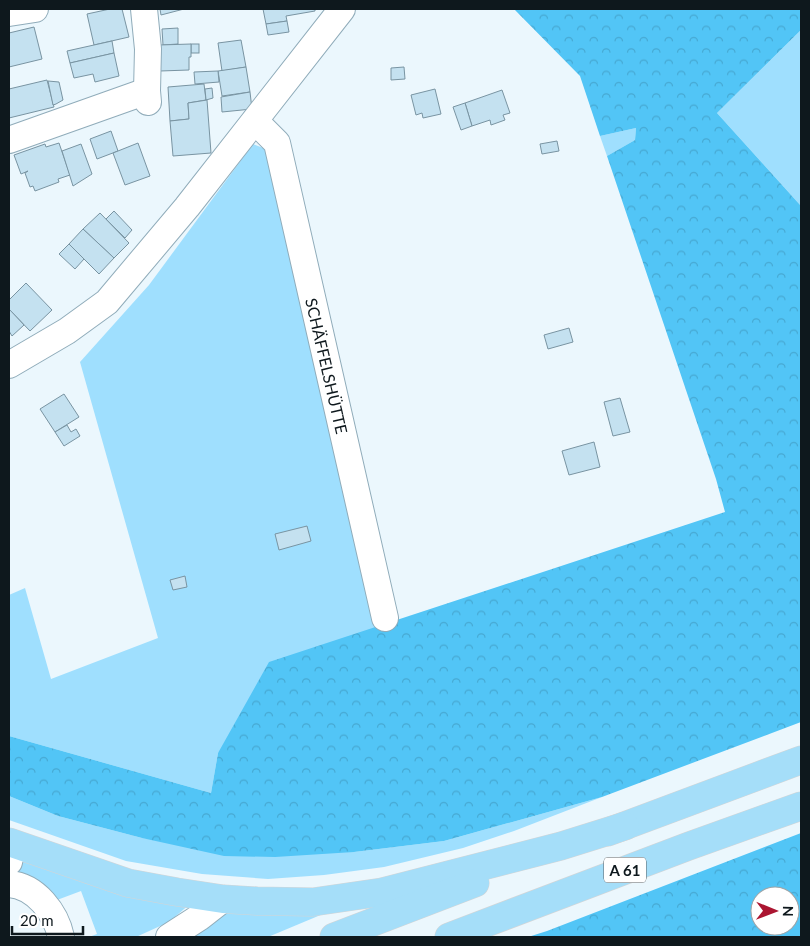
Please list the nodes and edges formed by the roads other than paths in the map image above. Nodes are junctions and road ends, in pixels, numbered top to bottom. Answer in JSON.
{"nodes":[{"id":1,"x":35,"y":9,"type":"edge"},
{"id":2,"x":144,"y":9,"type":"edge"},
{"id":3,"x":342,"y":9,"type":"edge"},
{"id":4,"x":9,"y":13,"type":"edge"},
{"id":5,"x":255,"y":121,"type":"junction"},
{"id":6,"x":9,"y":140,"type":"edge"},
{"id":7,"x":9,"y":365,"type":"edge"},
{"id":8,"x":385,"y":618,"type":"dead end"},
{"id":9,"x":801,"y":760,"type":"edge"},
{"id":10,"x":801,"y":806,"type":"edge"},
{"id":11,"x":625,"y":826,"type":"junction"},
{"id":12,"x":10,"y":849,"type":"edge"},
{"id":13,"x":9,"y":884,"type":"edge"},
{"id":14,"x":223,"y":899,"type":"junction"},
{"id":15,"x":61,"y":937,"type":"edge"},
{"id":16,"x":169,"y":937,"type":"edge"},
{"id":17,"x":334,"y":937,"type":"edge"},
{"id":18,"x":449,"y":937,"type":"edge"}],
"edges":[{"from":1,"to":4,"type":"street"},
{"from":2,"to":6,"type":"street"},
{"from":3,"to":5,"type":"street"},
{"from":5,"to":7,"type":"street"},
{"from":5,"to":8,"type":"street","name":"SCHÄFFELSHÜTTE"},
{"from":9,"to":11,"type":"highway","number":"A 61"},
{"from":10,"to":18,"type":"highway","number":"A 61"},
{"from":11,"to":14,"type":"highway"},
{"from":11,"to":17,"type":"highway","number":"A 61"},
{"from":12,"to":14,"type":"highway"},
{"from":13,"to":15,"type":"street"},
{"from":14,"to":16,"type":"street"}]}
